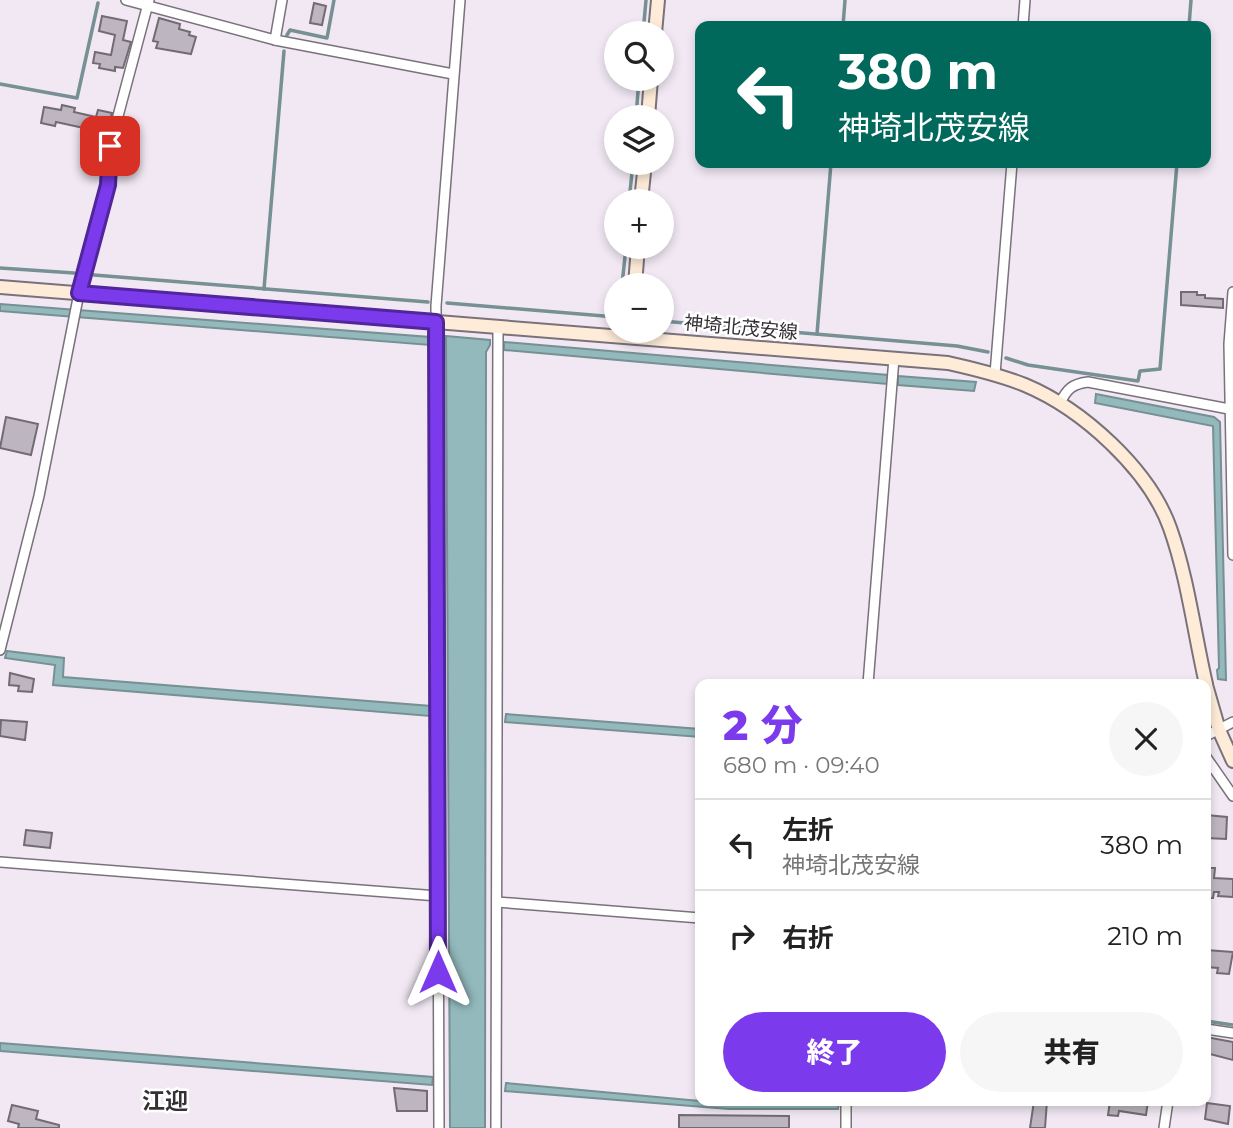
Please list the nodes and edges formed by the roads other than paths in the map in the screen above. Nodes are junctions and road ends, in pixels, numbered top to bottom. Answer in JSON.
{"nodes":[{"id":1,"x":126,"y":0,"type":"edge"},
{"id":2,"x":282,"y":0,"type":"edge"},
{"id":3,"x":460,"y":0,"type":"edge"},
{"id":4,"x":658,"y":0,"type":"edge"},
{"id":5,"x":1026,"y":0,"type":"edge"},
{"id":6,"x":148,"y":3,"type":"edge"},
{"id":7,"x":656,"y":21,"type":"edge"},
{"id":8,"x":1024,"y":21,"type":"edge"},
{"id":9,"x":275,"y":40,"type":"junction"},
{"id":10,"x":453,"y":74,"type":"junction"},
{"id":11,"x":1012,"y":168,"type":"edge"},
{"id":12,"x":0,"y":287,"type":"edge"},
{"id":13,"x":1233,"y":292,"type":"edge"},
{"id":14,"x":78,"y":300,"type":"junction"},
{"id":15,"x":437,"y":328,"type":"junction"},
{"id":16,"x":498,"y":333,"type":"junction"},
{"id":17,"x":604,"y":334,"type":"edge"},
{"id":18,"x":674,"y":338,"type":"edge"},
{"id":19,"x":894,"y":358,"type":"junction"},
{"id":20,"x":995,"y":374,"type":"junction"},
{"id":21,"x":1060,"y":403,"type":"junction"},
{"id":22,"x":1229,"y":409,"type":"junction"},
{"id":23,"x":1233,"y":555,"type":"edge"},
{"id":24,"x":0,"y":650,"type":"edge"},
{"id":25,"x":868,"y":679,"type":"edge"},
{"id":26,"x":1205,"y":679,"type":"edge"},
{"id":27,"x":1211,"y":702,"type":"edge"},
{"id":28,"x":1233,"y":722,"type":"edge"},
{"id":29,"x":1219,"y":730,"type":"junction"},
{"id":30,"x":1211,"y":734,"type":"edge"},
{"id":31,"x":1233,"y":761,"type":"edge"},
{"id":32,"x":1211,"y":764,"type":"edge"},
{"id":33,"x":1233,"y":796,"type":"edge"},
{"id":34,"x":0,"y":862,"type":"edge"},
{"id":35,"x":438,"y":896,"type":"junction"},
{"id":36,"x":497,"y":902,"type":"junction"},
{"id":37,"x":695,"y":918,"type":"edge"},
{"id":38,"x":1211,"y":1029,"type":"edge"},
{"id":39,"x":1233,"y":1033,"type":"edge"},
{"id":40,"x":846,"y":1106,"type":"edge"},
{"id":41,"x":1167,"y":1106,"type":"edge"},
{"id":42,"x":439,"y":1128,"type":"edge"},
{"id":43,"x":496,"y":1128,"type":"edge"},
{"id":44,"x":846,"y":1128,"type":"edge"},
{"id":45,"x":1164,"y":1128,"type":"edge"}],
"edges":[{"from":1,"to":6,"type":"street"},
{"from":2,"to":9,"type":"street"},
{"from":3,"to":10,"type":"street"},
{"from":4,"to":7,"type":"main road"},
{"from":5,"to":8,"type":"street"},
{"from":6,"to":9,"type":"street"},
{"from":6,"to":14,"type":"street"},
{"from":9,"to":10,"type":"street"},
{"from":10,"to":15,"type":"street"},
{"from":11,"to":20,"type":"street"},
{"from":12,"to":14,"type":"main road","name":"神埼北茂安線"},
{"from":13,"to":22,"type":"street"},
{"from":14,"to":15,"type":"main road","name":"神埼北茂安線"},
{"from":14,"to":24,"type":"street"},
{"from":15,"to":16,"type":"main road","name":"神埼北茂安線"},
{"from":15,"to":35,"type":"street"},
{"from":16,"to":17,"type":"main road","name":"神埼北茂安線"},
{"from":16,"to":36,"type":"street"},
{"from":18,"to":19,"type":"main road","name":"神埼北茂安線"},
{"from":19,"to":20,"type":"main road","name":"神埼北茂安線"},
{"from":19,"to":25,"type":"street"},
{"from":20,"to":21,"type":"main road","name":"神埼北茂安線"},
{"from":21,"to":22,"type":"street"},
{"from":21,"to":26,"type":"main road","name":"神埼北茂安線"},
{"from":22,"to":23,"type":"street"},
{"from":27,"to":29,"type":"main road","name":"神埼北茂安線"},
{"from":28,"to":29,"type":"street"},
{"from":29,"to":30,"type":"street"},
{"from":29,"to":31,"type":"main road","name":"神埼北茂安線"},
{"from":32,"to":33,"type":"street"},
{"from":34,"to":35,"type":"street"},
{"from":35,"to":42,"type":"street"},
{"from":36,"to":37,"type":"street"},
{"from":36,"to":43,"type":"street"},
{"from":38,"to":39,"type":"street"},
{"from":40,"to":44,"type":"street"},
{"from":41,"to":45,"type":"street"}]}
